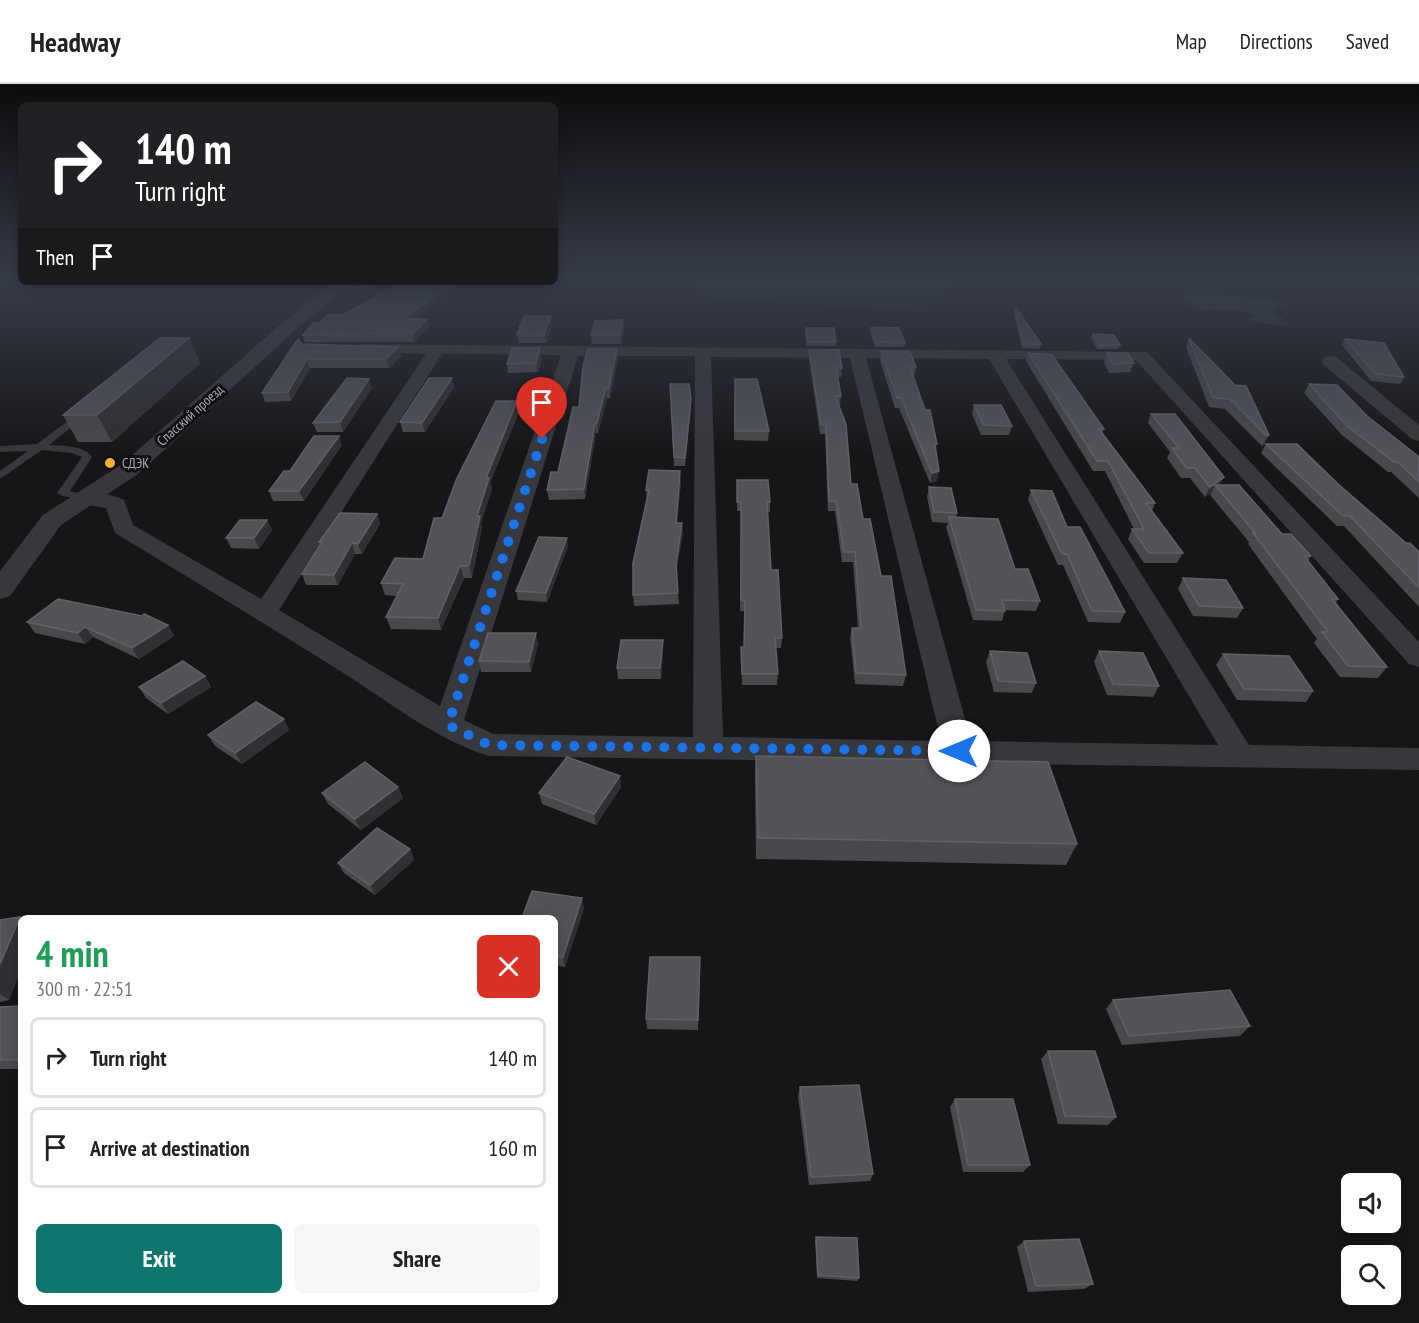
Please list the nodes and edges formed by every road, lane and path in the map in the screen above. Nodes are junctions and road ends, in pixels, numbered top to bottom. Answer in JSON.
{"nodes":[{"id":1,"x":275,"y":339,"type":"edge"},
{"id":2,"x":345,"y":349,"type":"edge"},
{"id":3,"x":437,"y":350,"type":"junction"},
{"id":4,"x":571,"y":351,"type":"junction"},
{"id":5,"x":703,"y":353,"type":"junction"},
{"id":6,"x":857,"y":354,"type":"junction"},
{"id":7,"x":995,"y":355,"type":"junction"},
{"id":8,"x":1330,"y":361,"type":"dead end"},
{"id":9,"x":96,"y":404,"type":"edge"},
{"id":10,"x":1419,"y":435,"type":"edge"},
{"id":11,"x":40,"y":447,"type":"junction"},
{"id":12,"x":0,"y":449,"type":"edge"},
{"id":13,"x":0,"y":476,"type":"edge"},
{"id":14,"x":84,"y":498,"type":"junction"},
{"id":15,"x":0,"y":590,"type":"edge"},
{"id":16,"x":265,"y":612,"type":"junction"},
{"id":17,"x":1419,"y":658,"type":"edge"},
{"id":18,"x":448,"y":725,"type":"junction"},
{"id":19,"x":708,"y":749,"type":"junction"},
{"id":20,"x":959,"y":751,"type":"junction"},
{"id":21,"x":1240,"y":756,"type":"junction"},
{"id":22,"x":1419,"y":759,"type":"edge"}],
"edges":[{"from":1,"to":14,"type":"street","name":"Спасский проезд"},
{"from":2,"to":3,"type":"street"},
{"from":3,"to":4,"type":"street"},
{"from":3,"to":16,"type":"street"},
{"from":4,"to":5,"type":"street"},
{"from":4,"to":18,"type":"street"},
{"from":5,"to":6,"type":"street"},
{"from":5,"to":19,"type":"street"},
{"from":6,"to":7,"type":"street"},
{"from":6,"to":20,"type":"street"},
{"from":7,"to":17,"type":"street"},
{"from":7,"to":21,"type":"street"},
{"from":8,"to":10,"type":"street"},
{"from":9,"to":11,"type":"lane"},
{"from":11,"to":12,"type":"lane"},
{"from":11,"to":13,"type":"lane"},
{"from":11,"to":14,"type":"lane"},
{"from":14,"to":15,"type":"street","name":"Спасский проезд"},
{"from":14,"to":16,"type":"street"},
{"from":16,"to":18,"type":"street"},
{"from":18,"to":19,"type":"street"},
{"from":19,"to":20,"type":"street"},
{"from":20,"to":21,"type":"street"},
{"from":21,"to":22,"type":"street"}]}
